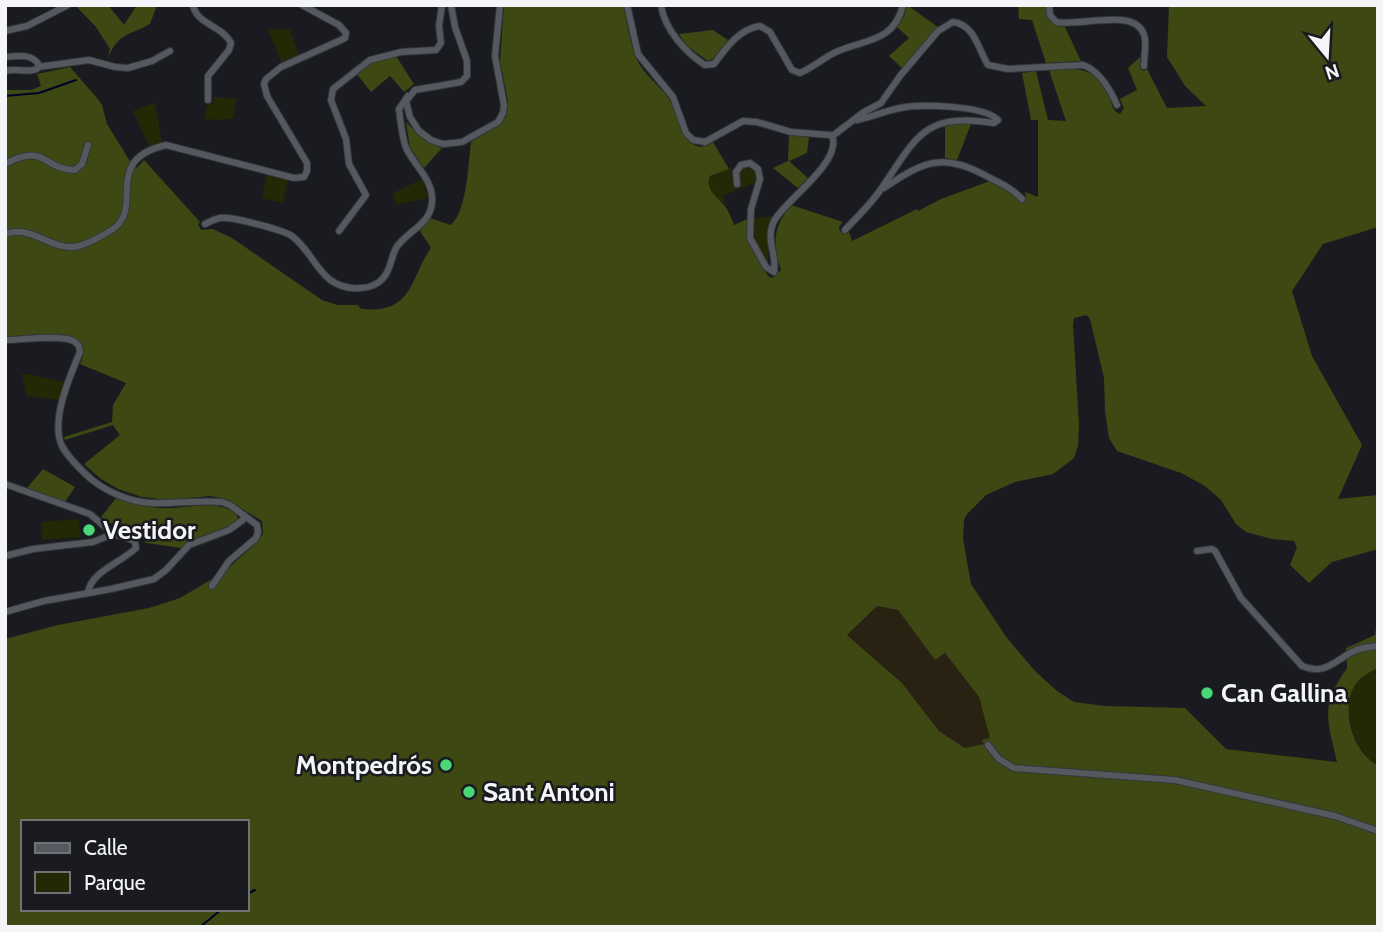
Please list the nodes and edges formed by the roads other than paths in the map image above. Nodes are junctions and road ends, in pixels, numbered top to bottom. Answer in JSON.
{"nodes":[{"id":1,"x":68,"y":5,"type":"edge"},
{"id":2,"x":193,"y":5,"type":"edge"},
{"id":3,"x":302,"y":5,"type":"edge"},
{"id":4,"x":442,"y":5,"type":"edge"},
{"id":5,"x":451,"y":5,"type":"edge"},
{"id":6,"x":500,"y":5,"type":"edge"},
{"id":7,"x":627,"y":5,"type":"edge"},
{"id":8,"x":661,"y":5,"type":"edge"},
{"id":9,"x":903,"y":5,"type":"edge"},
{"id":10,"x":1049,"y":5,"type":"edge"},
{"id":11,"x":5,"y":31,"type":"edge"},
{"id":12,"x":170,"y":51,"type":"dead end"},
{"id":13,"x":5,"y":57,"type":"edge"},
{"id":14,"x":1144,"y":66,"type":"dead end"},
{"id":15,"x":38,"y":67,"type":"junction"},
{"id":16,"x":5,"y":71,"type":"edge"},
{"id":17,"x":408,"y":96,"type":"junction"},
{"id":18,"x":208,"y":100,"type":"dead end"},
{"id":19,"x":1117,"y":105,"type":"dead end"},
{"id":20,"x":855,"y":121,"type":"junction"},
{"id":21,"x":833,"y":136,"type":"junction"},
{"id":22,"x":88,"y":145,"type":"dead end"},
{"id":23,"x":5,"y":164,"type":"edge"},
{"id":24,"x":737,"y":184,"type":"dead end"},
{"id":25,"x":879,"y":191,"type":"junction"},
{"id":26,"x":1022,"y":199,"type":"dead end"},
{"id":27,"x":205,"y":223,"type":"dead end"},
{"id":28,"x":339,"y":230,"type":"dead end"},
{"id":29,"x":845,"y":230,"type":"dead end"},
{"id":30,"x":5,"y":234,"type":"edge"},
{"id":31,"x":5,"y":340,"type":"edge"},
{"id":32,"x":5,"y":484,"type":"edge"},
{"id":33,"x":244,"y":515,"type":"junction"},
{"id":34,"x":113,"y":534,"type":"junction"},
{"id":35,"x":1197,"y":551,"type":"dead end"},
{"id":36,"x":5,"y":556,"type":"edge"},
{"id":37,"x":212,"y":586,"type":"dead end"},
{"id":38,"x":88,"y":593,"type":"junction"},
{"id":39,"x":5,"y":612,"type":"edge"},
{"id":40,"x":1378,"y":646,"type":"edge"},
{"id":41,"x":988,"y":744,"type":"dead end"},
{"id":42,"x":1378,"y":831,"type":"edge"}],
"edges":[{"from":1,"to":11,"type":"street"},
{"from":2,"to":18,"type":"street"},
{"from":3,"to":30,"type":"street"},
{"from":4,"to":28,"type":"street"},
{"from":5,"to":17,"type":"street"},
{"from":6,"to":17,"type":"street"},
{"from":7,"to":21,"type":"street"},
{"from":8,"to":9,"type":"street"},
{"from":10,"to":14,"type":"street"},
{"from":12,"to":15,"type":"street"},
{"from":13,"to":15,"type":"street"},
{"from":15,"to":16,"type":"street"},
{"from":17,"to":27,"type":"street"},
{"from":19,"to":20,"type":"street"},
{"from":20,"to":21,"type":"street"},
{"from":20,"to":25,"type":"street"},
{"from":21,"to":24,"type":"street"},
{"from":22,"to":23,"type":"street"},
{"from":25,"to":26,"type":"street"},
{"from":25,"to":29,"type":"street"},
{"from":31,"to":33,"type":"street"},
{"from":32,"to":34,"type":"street"},
{"from":33,"to":37,"type":"street"},
{"from":33,"to":38,"type":"street"},
{"from":34,"to":36,"type":"street"},
{"from":34,"to":38,"type":"street"},
{"from":35,"to":40,"type":"street"},
{"from":38,"to":39,"type":"street"},
{"from":41,"to":42,"type":"street"}]}
